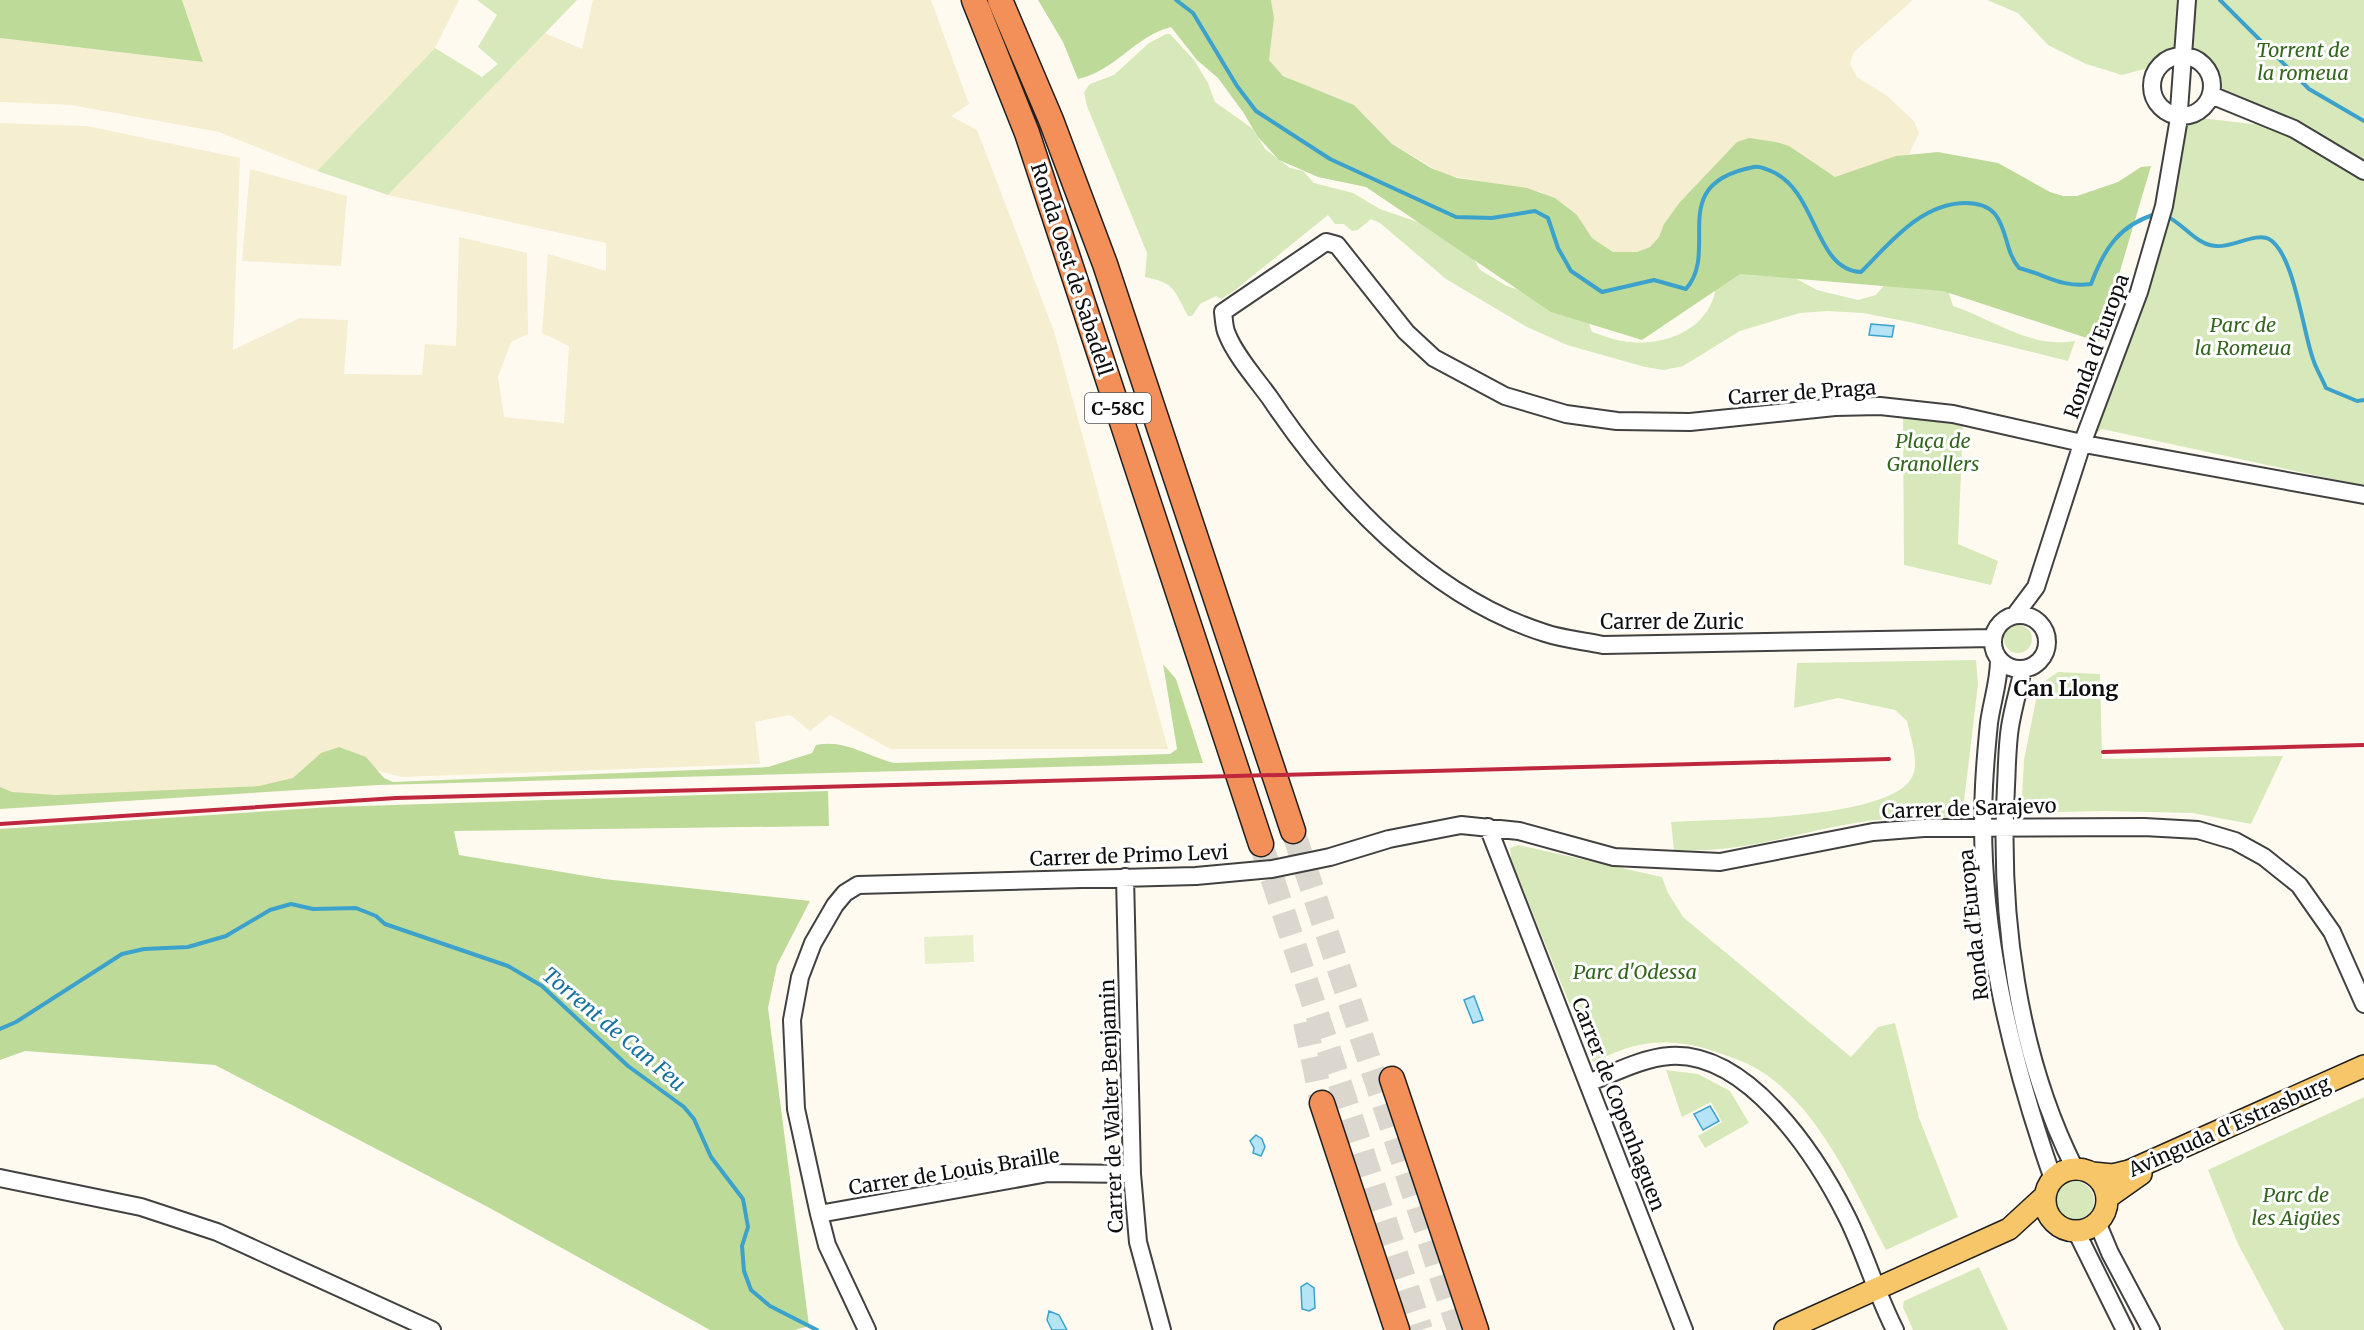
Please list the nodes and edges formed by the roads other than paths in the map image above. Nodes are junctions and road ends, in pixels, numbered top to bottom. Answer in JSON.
{"nodes":[{"id":1,"x":974,"y":0,"type":"edge"},
{"id":2,"x":1000,"y":0,"type":"edge"},
{"id":3,"x":2187,"y":0,"type":"edge"},
{"id":4,"x":2181,"y":56,"type":"junction"},
{"id":5,"x":2211,"y":95,"type":"junction"},
{"id":6,"x":2179,"y":116,"type":"junction"},
{"id":7,"x":2364,"y":171,"type":"edge"},
{"id":8,"x":1337,"y":245,"type":"joint"},
{"id":9,"x":2082,"y":444,"type":"junction"},
{"id":10,"x":2364,"y":495,"type":"edge"},
{"id":11,"x":2036,"y":587,"type":"junction"},
{"id":12,"x":2015,"y":615,"type":"junction"},
{"id":13,"x":2042,"y":625,"type":"junction"},
{"id":14,"x":1993,"y":638,"type":"junction"},
{"id":15,"x":1999,"y":660,"type":"junction"},
{"id":16,"x":2023,"y":669,"type":"junction"},
{"id":17,"x":1984,"y":826,"type":"junction"},
{"id":18,"x":1488,"y":827,"type":"junction"},
{"id":19,"x":2004,"y":827,"type":"junction"},
{"id":20,"x":1293,"y":831,"type":"tunnel mouth"},
{"id":21,"x":1389,"y":839,"type":"joint"},
{"id":22,"x":1261,"y":844,"type":"tunnel mouth"},
{"id":23,"x":1125,"y":877,"type":"junction"},
{"id":24,"x":2364,"y":1004,"type":"edge"},
{"id":25,"x":2364,"y":1066,"type":"edge"},
{"id":26,"x":2364,"y":1074,"type":"edge"},
{"id":27,"x":1392,"y":1079,"type":"dead end"},
{"id":28,"x":1588,"y":1083,"type":"junction"},
{"id":29,"x":1322,"y":1104,"type":"tunnel mouth"},
{"id":30,"x":2083,"y":1171,"type":"junction"},
{"id":31,"x":1132,"y":1174,"type":"junction"},
{"id":32,"x":0,"y":1178,"type":"edge"},
{"id":33,"x":2049,"y":1188,"type":"junction"},
{"id":34,"x":2107,"y":1198,"type":"junction"},
{"id":35,"x":819,"y":1214,"type":"junction"},
{"id":36,"x":2097,"y":1222,"type":"junction"},
{"id":37,"x":2009,"y":1229,"type":"junction"},
{"id":38,"x":2067,"y":1229,"type":"junction"},
{"id":39,"x":1877,"y":1289,"type":"junction"},
{"id":40,"x":432,"y":1330,"type":"edge"},
{"id":41,"x":867,"y":1330,"type":"edge"},
{"id":42,"x":1162,"y":1330,"type":"edge"},
{"id":43,"x":1396,"y":1330,"type":"edge"},
{"id":44,"x":1476,"y":1330,"type":"edge"},
{"id":45,"x":1684,"y":1330,"type":"edge"},
{"id":46,"x":1785,"y":1330,"type":"edge"},
{"id":47,"x":1894,"y":1330,"type":"edge"},
{"id":48,"x":2125,"y":1330,"type":"edge"},
{"id":49,"x":2151,"y":1330,"type":"edge"}],
"edges":[{"from":1,"to":22,"type":"highway","name":"Ronda Oest de Sabadell","number":"C-58C"},
{"from":2,"to":20,"type":"highway","name":"Ronda Oest de Sabadell","number":"C-58C"},
{"from":3,"to":4,"type":"street","name":"Ronda d'Europa"},
{"from":4,"to":5,"type":"street"},
{"from":4,"to":6,"type":"street","name":"Ronda d'Europa"},
{"from":4,"to":6,"type":"street"},
{"from":5,"to":6,"type":"street"},
{"from":5,"to":7,"type":"street"},
{"from":6,"to":9,"type":"street","name":"Ronda d'Europa"},
{"from":8,"to":9,"type":"street","name":"Carrer de Praga"},
{"from":8,"to":14,"type":"street","name":"Carrer de Zuric"},
{"from":9,"to":10,"type":"street","name":"Carrer de Praga"},
{"from":9,"to":11,"type":"street","name":"Ronda d'Europa"},
{"from":11,"to":12,"type":"street","name":"Ronda d'Europa"},
{"from":11,"to":13,"type":"street","name":"Ronda d'Europa"},
{"from":12,"to":13,"type":"street"},
{"from":12,"to":14,"type":"street","name":"Ronda d'Europa"},
{"from":13,"to":16,"type":"street","name":"Ronda d'Europa"},
{"from":14,"to":15,"type":"street","name":"Ronda d'Europa"},
{"from":15,"to":16,"type":"street"},
{"from":15,"to":17,"type":"street","name":"Ronda d'Europa"},
{"from":16,"to":19,"type":"street","name":"Ronda d'Europa"},
{"from":17,"to":18,"type":"street","name":"Carrer de Sarajevo"},
{"from":17,"to":19,"type":"street","name":"Carrer de Sarajevo"},
{"from":17,"to":33,"type":"street","name":"Ronda d'Europa"},
{"from":18,"to":21,"type":"street","name":"Carrer de Sarajevo"},
{"from":18,"to":28,"type":"street","name":"Carrer de Copenhaguen"},
{"from":19,"to":24,"type":"street","name":"Carrer de Sarajevo"},
{"from":19,"to":30,"type":"street","name":"Ronda d'Europa"},
{"from":21,"to":23,"type":"street","name":"Carrer de Primo Levi"},
{"from":23,"to":31,"type":"street","name":"Carrer de Walter Benjamin"},
{"from":23,"to":35,"type":"street","name":"Carrer de Primo Levi"},
{"from":25,"to":30,"type":"main road","name":"Avinguda d'Estrasburg"},
{"from":26,"to":34,"type":"main road","name":"Avinguda d'Estrasburg"},
{"from":27,"to":44,"type":"highway"},
{"from":28,"to":39,"type":"street"},
{"from":28,"to":45,"type":"street","name":"Carrer de Copenhaguen"},
{"from":29,"to":43,"type":"highway"},
{"from":30,"to":33,"type":"main road"},
{"from":30,"to":34,"type":"main road"},
{"from":31,"to":35,"type":"street","name":"Carrer de Louis Braille"},
{"from":31,"to":42,"type":"street","name":"Carrer de Walter Benjamin"},
{"from":32,"to":40,"type":"street"},
{"from":33,"to":37,"type":"main road"},
{"from":33,"to":38,"type":"main road"},
{"from":34,"to":36,"type":"main road"},
{"from":35,"to":41,"type":"street"},
{"from":36,"to":38,"type":"main road"},
{"from":36,"to":49,"type":"street"},
{"from":37,"to":38,"type":"main road"},
{"from":37,"to":39,"type":"main road"},
{"from":38,"to":48,"type":"street"},
{"from":39,"to":46,"type":"main road"},
{"from":39,"to":47,"type":"street"}]}
